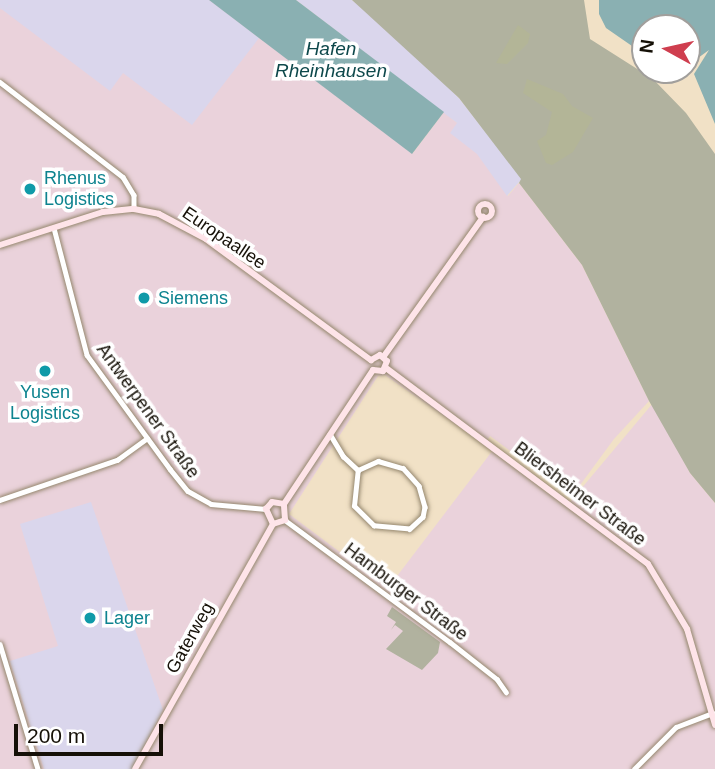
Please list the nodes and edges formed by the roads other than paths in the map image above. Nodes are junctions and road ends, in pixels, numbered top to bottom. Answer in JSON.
{"nodes":[{"id":1,"x":0,"y":82,"type":"edge"},
{"id":2,"x":134,"y":209,"type":"junction"},
{"id":3,"x":483,"y":217,"type":"dead end"},
{"id":4,"x":54,"y":228,"type":"junction"},
{"id":5,"x":0,"y":245,"type":"edge"},
{"id":6,"x":384,"y":356,"type":"junction"},
{"id":7,"x":371,"y":360,"type":"junction"},
{"id":8,"x":386,"y":369,"type":"junction"},
{"id":9,"x":373,"y":370,"type":"junction"},
{"id":10,"x":330,"y":434,"type":"junction"},
{"id":11,"x":147,"y":438,"type":"junction"},
{"id":12,"x":358,"y":470,"type":"junction"},
{"id":13,"x":0,"y":500,"type":"edge"},
{"id":14,"x":284,"y":504,"type":"junction"},
{"id":15,"x":266,"y":509,"type":"junction"},
{"id":16,"x":285,"y":520,"type":"junction"},
{"id":17,"x":273,"y":524,"type":"junction"},
{"id":18,"x":0,"y":644,"type":"edge"},
{"id":19,"x":506,"y":692,"type":"dead end"},
{"id":20,"x":712,"y":713,"type":"junction"},
{"id":21,"x":715,"y":725,"type":"edge"},
{"id":22,"x":38,"y":769,"type":"edge"},
{"id":23,"x":135,"y":769,"type":"edge"},
{"id":24,"x":634,"y":769,"type":"edge"}],
"edges":[{"from":1,"to":2,"type":"street"},
{"from":2,"to":4,"type":"main road","name":"Europaallee"},
{"from":2,"to":7,"type":"main road","name":"Europaallee"},
{"from":3,"to":6,"type":"main road"},
{"from":4,"to":5,"type":"main road","name":"Europaallee"},
{"from":4,"to":11,"type":"street","name":"Antwerpener Straße"},
{"from":6,"to":7,"type":"main road"},
{"from":6,"to":8,"type":"main road"},
{"from":7,"to":9,"type":"main road"},
{"from":8,"to":9,"type":"main road"},
{"from":8,"to":20,"type":"main road","name":"Bliersheimer Straße"},
{"from":9,"to":10,"type":"main road"},
{"from":10,"to":12,"type":"street"},
{"from":10,"to":14,"type":"main road"},
{"from":11,"to":13,"type":"street"},
{"from":11,"to":15,"type":"street","name":"Antwerpener Straße"},
{"from":12,"to":12,"type":"street"},
{"from":14,"to":15,"type":"main road"},
{"from":14,"to":16,"type":"main road"},
{"from":15,"to":17,"type":"main road"},
{"from":16,"to":17,"type":"main road"},
{"from":16,"to":19,"type":"street","name":"Hamburger Straße"},
{"from":17,"to":23,"type":"main road","name":"Gaterweg"},
{"from":18,"to":22,"type":"street"},
{"from":20,"to":21,"type":"main road","name":"Bliersheimer Straße"},
{"from":20,"to":24,"type":"street"}]}
